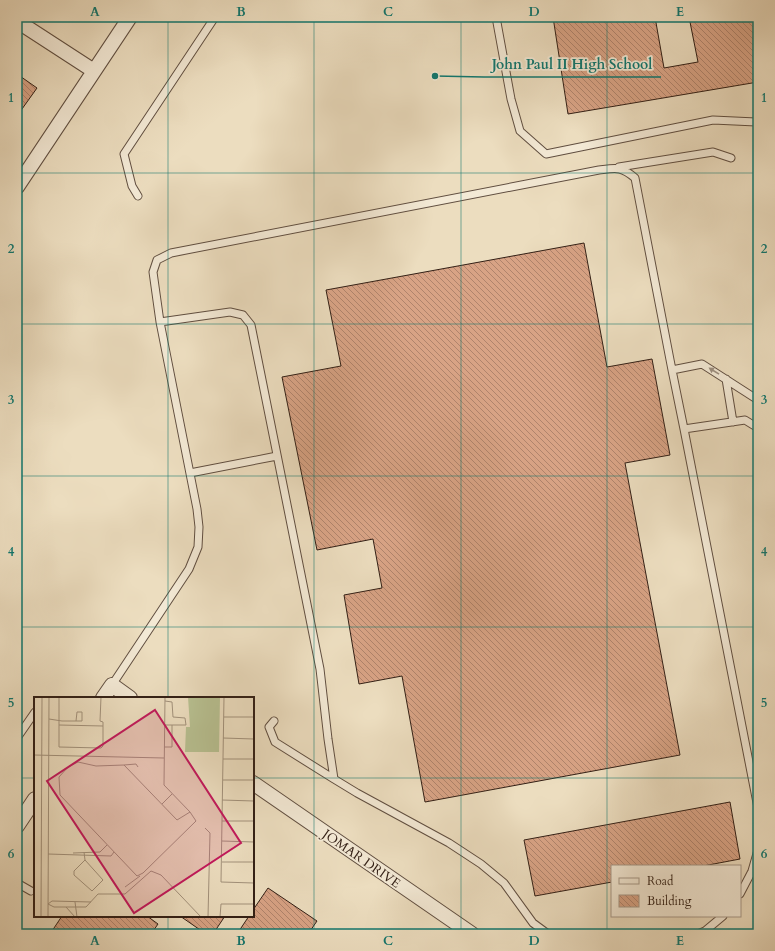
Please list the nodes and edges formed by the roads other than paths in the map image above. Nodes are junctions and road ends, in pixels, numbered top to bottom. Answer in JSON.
{"nodes":[{"id":1,"x":130,"y":17,"type":"edge"},
{"id":2,"x":215,"y":17,"type":"edge"},
{"id":3,"x":496,"y":17,"type":"edge"},
{"id":4,"x":17,"y":21,"type":"edge"},
{"id":5,"x":94,"y":71,"type":"junction"},
{"id":6,"x":758,"y":123,"type":"edge"},
{"id":7,"x":731,"y":158,"type":"dead end"},
{"id":8,"x":617,"y":167,"type":"junction"},
{"id":9,"x":21,"y":172,"type":"edge"},
{"id":10,"x":17,"y":187,"type":"edge"},
{"id":11,"x":138,"y":196,"type":"dead end"},
{"id":12,"x":160,"y":322,"type":"junction"},
{"id":13,"x":672,"y":370,"type":"junction"},
{"id":14,"x":726,"y":379,"type":"junction"},
{"id":15,"x":758,"y":400,"type":"edge"},
{"id":16,"x":733,"y":422,"type":"junction"},
{"id":17,"x":758,"y":428,"type":"edge"},
{"id":18,"x":684,"y":430,"type":"junction"},
{"id":19,"x":277,"y":456,"type":"junction"},
{"id":20,"x":190,"y":473,"type":"junction"},
{"id":21,"x":112,"y":685,"type":"junction"},
{"id":22,"x":104,"y":697,"type":"edge"},
{"id":23,"x":129,"y":697,"type":"edge"},
{"id":24,"x":34,"y":713,"type":"edge"},
{"id":25,"x":274,"y":721,"type":"dead end"},
{"id":26,"x":17,"y":738,"type":"edge"},
{"id":27,"x":334,"y":779,"type":"junction"},
{"id":28,"x":254,"y":784,"type":"edge"},
{"id":29,"x":34,"y":800,"type":"edge"},
{"id":30,"x":758,"y":808,"type":"edge"},
{"id":31,"x":17,"y":826,"type":"edge"},
{"id":32,"x":758,"y":850,"type":"edge"},
{"id":33,"x":17,"y":883,"type":"edge"},
{"id":34,"x":31,"y":891,"type":"dead end"},
{"id":35,"x":741,"y":892,"type":"edge"},
{"id":36,"x":723,"y":917,"type":"edge"},
{"id":37,"x":472,"y":934,"type":"edge"},
{"id":38,"x":548,"y":934,"type":"edge"},
{"id":39,"x":698,"y":934,"type":"edge"}],
"edges":[{"from":1,"to":5,"type":"street"},
{"from":2,"to":11,"type":"lane"},
{"from":3,"to":6,"type":"lane"},
{"from":4,"to":5,"type":"street"},
{"from":5,"to":9,"type":"street"},
{"from":7,"to":8,"type":"lane"},
{"from":8,"to":12,"type":"lane"},
{"from":8,"to":13,"type":"lane"},
{"from":9,"to":10,"type":"street"},
{"from":12,"to":19,"type":"lane"},
{"from":12,"to":20,"type":"lane"},
{"from":14,"to":13,"type":"lane","one_way":true},
{"from":13,"to":18,"type":"lane"},
{"from":14,"to":15,"type":"lane"},
{"from":14,"to":16,"type":"lane"},
{"from":16,"to":17,"type":"lane"},
{"from":16,"to":18,"type":"lane"},
{"from":18,"to":30,"type":"lane"},
{"from":19,"to":20,"type":"lane"},
{"from":19,"to":27,"type":"lane"},
{"from":20,"to":21,"type":"lane"},
{"from":21,"to":22,"type":"street"},
{"from":21,"to":23,"type":"street"},
{"from":24,"to":26,"type":"lane"},
{"from":25,"to":27,"type":"lane"},
{"from":27,"to":38,"type":"lane"},
{"from":28,"to":37,"type":"street","name":"JOMAR DRIVE"},
{"from":29,"to":31,"type":"street"},
{"from":32,"to":35,"type":"lane"},
{"from":33,"to":34,"type":"lane"},
{"from":36,"to":39,"type":"lane"}]}
